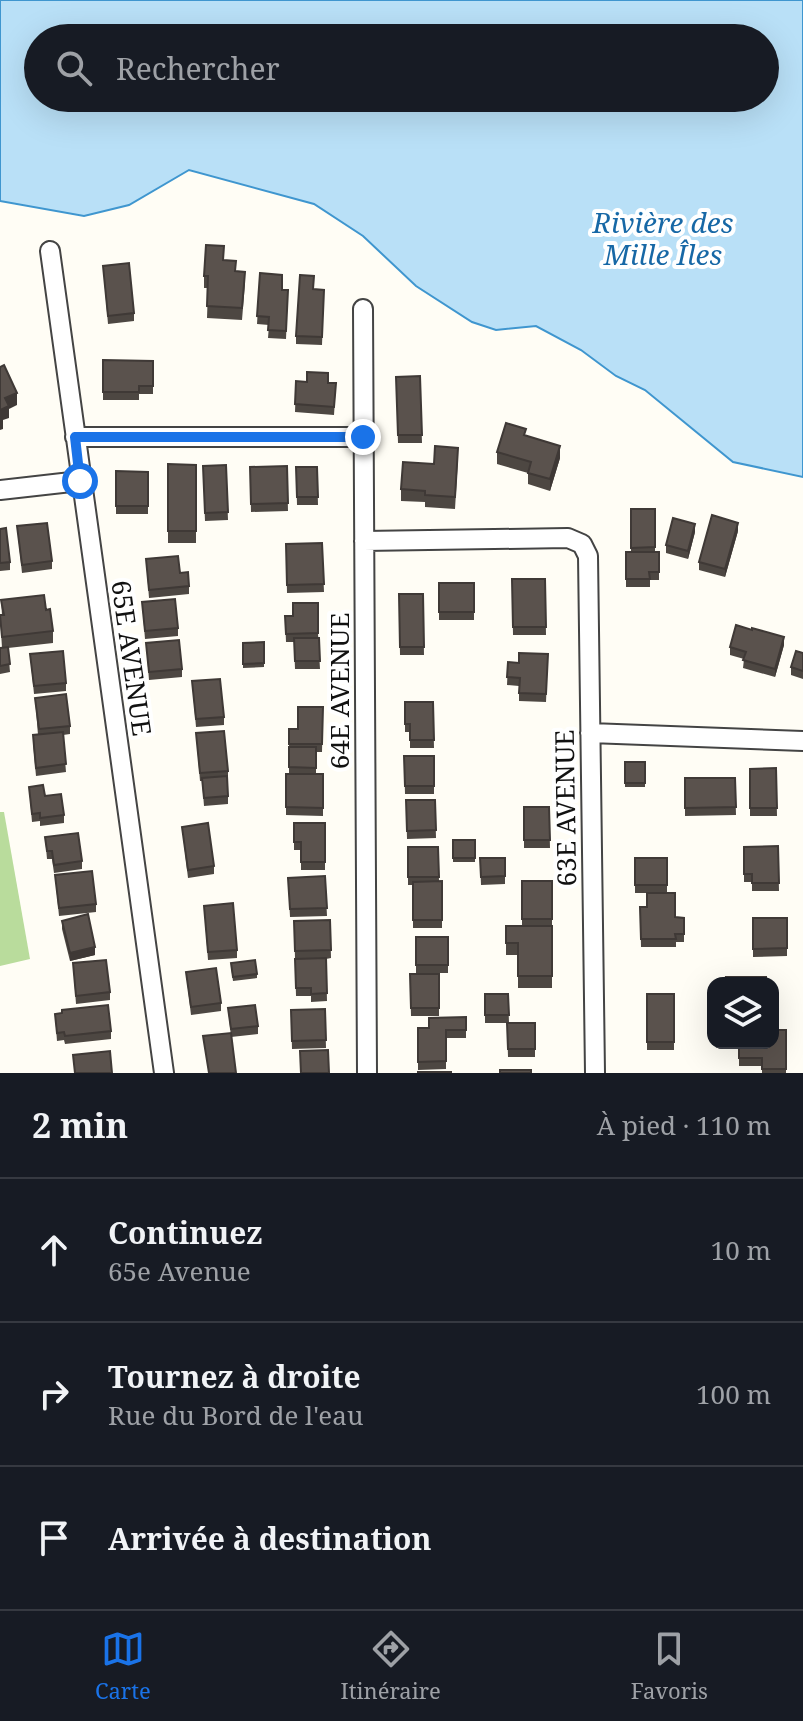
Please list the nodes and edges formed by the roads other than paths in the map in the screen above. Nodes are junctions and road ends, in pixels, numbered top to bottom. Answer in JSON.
{"nodes":[{"id":1,"x":50,"y":251,"type":"dead end"},
{"id":2,"x":363,"y":309,"type":"dead end"},
{"id":3,"x":75,"y":437,"type":"junction"},
{"id":4,"x":363,"y":437,"type":"junction"},
{"id":5,"x":80,"y":481,"type":"junction"},
{"id":6,"x":0,"y":490,"type":"edge"},
{"id":7,"x":364,"y":541,"type":"junction"},
{"id":8,"x":590,"y":733,"type":"junction"},
{"id":9,"x":803,"y":741,"type":"edge"},
{"id":10,"x":164,"y":1073,"type":"edge"},
{"id":11,"x":367,"y":1073,"type":"edge"},
{"id":12,"x":595,"y":1073,"type":"edge"}],
"edges":[{"from":1,"to":3,"type":"street","name":"65E AVENUE"},
{"from":2,"to":4,"type":"street","name":"64E AVENUE"},
{"from":3,"to":4,"type":"street"},
{"from":3,"to":5,"type":"street","name":"65E AVENUE"},
{"from":4,"to":7,"type":"street","name":"64E AVENUE"},
{"from":5,"to":6,"type":"street"},
{"from":5,"to":10,"type":"street","name":"65E AVENUE"},
{"from":7,"to":8,"type":"street","name":"63E AVENUE"},
{"from":7,"to":11,"type":"street","name":"64E AVENUE"},
{"from":8,"to":9,"type":"street"},
{"from":8,"to":12,"type":"street","name":"63E AVENUE"}]}
